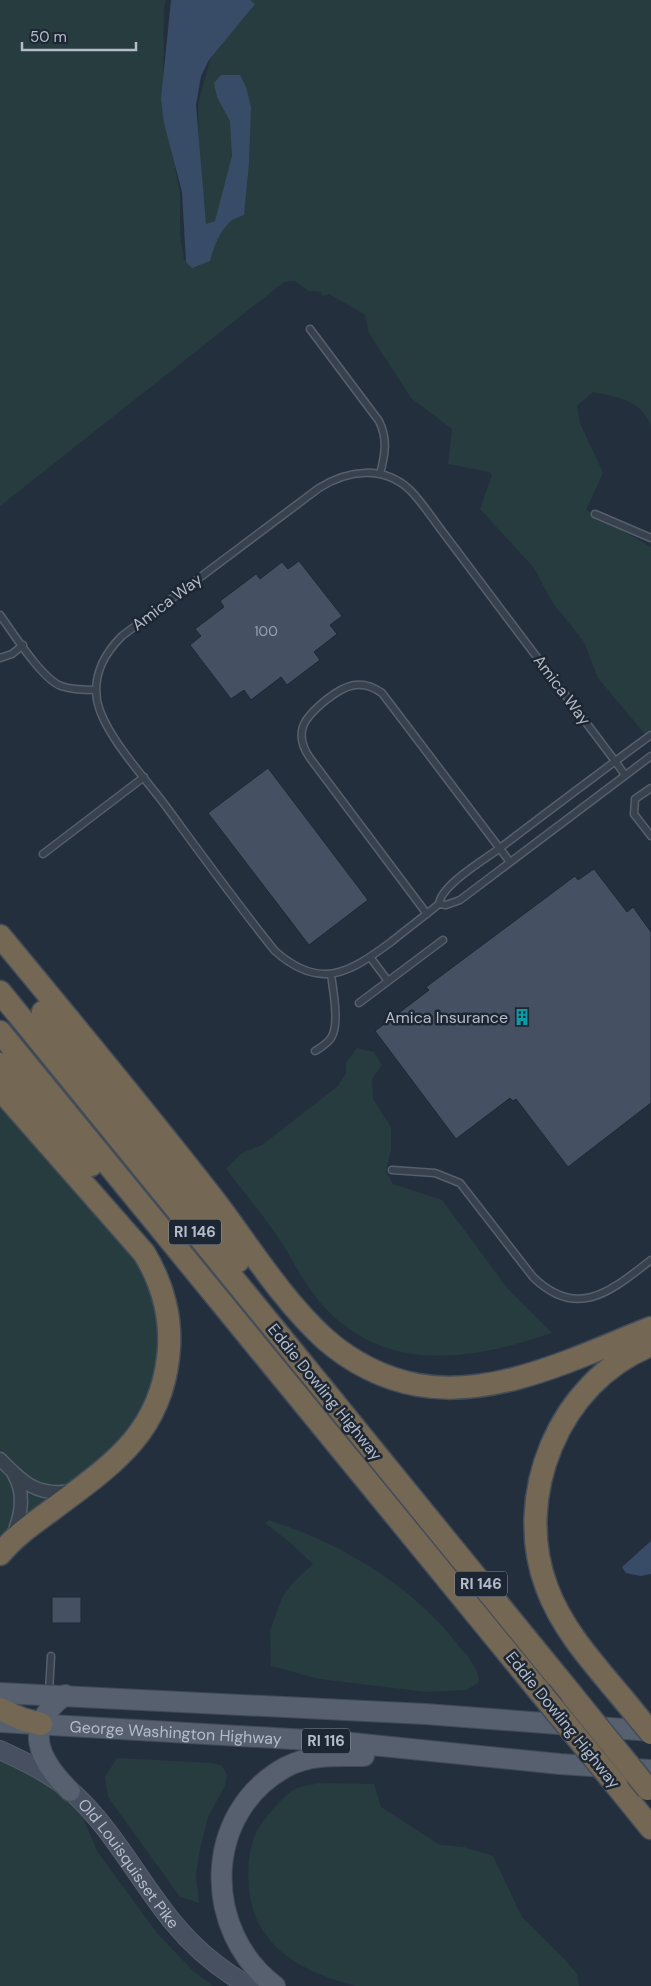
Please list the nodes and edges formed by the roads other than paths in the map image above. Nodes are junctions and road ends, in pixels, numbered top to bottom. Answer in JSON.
{"nodes":[{"id":1,"x":310,"y":329,"type":"dead end"},
{"id":2,"x":380,"y":474,"type":"junction"},
{"id":3,"x":596,"y":514,"type":"dead end"},
{"id":4,"x":651,"y":538,"type":"edge"},
{"id":5,"x":0,"y":615,"type":"edge"},
{"id":6,"x":23,"y":646,"type":"junction"},
{"id":7,"x":0,"y":658,"type":"edge"},
{"id":8,"x":96,"y":690,"type":"junction"},
{"id":9,"x":651,"y":735,"type":"edge"},
{"id":10,"x":651,"y":756,"type":"edge"},
{"id":11,"x":615,"y":762,"type":"junction"},
{"id":12,"x":626,"y":775,"type":"junction"},
{"id":13,"x":144,"y":777,"type":"junction"},
{"id":14,"x":651,"y":788,"type":"edge"},
{"id":15,"x":651,"y":836,"type":"edge"},
{"id":16,"x":500,"y":848,"type":"junction"},
{"id":17,"x":43,"y":854,"type":"dead end"},
{"id":18,"x":510,"y":862,"type":"junction"},
{"id":19,"x":440,"y":904,"type":"junction"},
{"id":20,"x":427,"y":914,"type":"junction"},
{"id":21,"x":0,"y":936,"type":"edge"},
{"id":22,"x":443,"y":940,"type":"dead end"},
{"id":23,"x":0,"y":956,"type":"edge"},
{"id":24,"x":370,"y":957,"type":"junction"},
{"id":25,"x":331,"y":974,"type":"junction"},
{"id":26,"x":388,"y":981,"type":"junction"},
{"id":27,"x":0,"y":992,"type":"edge"},
{"id":28,"x":359,"y":1003,"type":"dead end"},
{"id":29,"x":0,"y":1032,"type":"edge"},
{"id":30,"x":315,"y":1052,"type":"dead end"},
{"id":31,"x":0,"y":1064,"type":"edge"},
{"id":32,"x":0,"y":1089,"type":"edge"},
{"id":33,"x":392,"y":1170,"type":"dead end"},
{"id":34,"x":651,"y":1260,"type":"edge"},
{"id":35,"x":220,"y":1298,"type":"junction"},
{"id":36,"x":651,"y":1328,"type":"edge"},
{"id":37,"x":651,"y":1345,"type":"edge"},
{"id":38,"x":0,"y":1459,"type":"edge"},
{"id":39,"x":390,"y":1472,"type":"junction"},
{"id":40,"x":13,"y":1473,"type":"junction"},
{"id":41,"x":79,"y":1490,"type":"junction"},
{"id":42,"x":2,"y":1551,"type":"edge"},
{"id":43,"x":51,"y":1656,"type":"dead end"},
{"id":44,"x":0,"y":1692,"type":"edge"},
{"id":45,"x":57,"y":1694,"type":"junction"},
{"id":46,"x":0,"y":1709,"type":"edge"},
{"id":47,"x":0,"y":1722,"type":"edge"},
{"id":48,"x":41,"y":1724,"type":"junction"},
{"id":49,"x":651,"y":1732,"type":"edge"},
{"id":50,"x":0,"y":1750,"type":"edge"},
{"id":51,"x":478,"y":1756,"type":"junction"},
{"id":52,"x":650,"y":1784,"type":"edge"},
{"id":53,"x":70,"y":1791,"type":"junction"},
{"id":54,"x":651,"y":1828,"type":"edge"},
{"id":55,"x":250,"y":1986,"type":"edge"},
{"id":56,"x":275,"y":1986,"type":"edge"}],
"edges":[{"from":1,"to":2,"type":"lane"},
{"from":2,"to":8,"type":"lane","name":"Amica Way"},
{"from":2,"to":11,"type":"lane","name":"Amica Way"},
{"from":3,"to":4,"type":"lane"},
{"from":5,"to":6,"type":"lane"},
{"from":6,"to":7,"type":"lane"},
{"from":6,"to":8,"type":"lane"},
{"from":8,"to":13,"type":"lane","name":"Amica Way"},
{"from":9,"to":11,"type":"lane","name":"Amica Way"},
{"from":10,"to":12,"type":"lane","name":"Amica Way"},
{"from":11,"to":12,"type":"lane","name":"Amica Way"},
{"from":11,"to":16,"type":"lane","name":"Amica Way"},
{"from":12,"to":18,"type":"lane","name":"Amica Way"},
{"from":13,"to":17,"type":"lane"},
{"from":13,"to":25,"type":"lane","name":"Amica Way"},
{"from":14,"to":15,"type":"lane"},
{"from":16,"to":18,"type":"lane"},
{"from":16,"to":19,"type":"lane","name":"Amica Way"},
{"from":16,"to":20,"type":"lane"},
{"from":18,"to":19,"type":"lane","name":"Amica Way"},
{"from":19,"to":20,"type":"lane","name":"Amica Way"},
{"from":20,"to":24,"type":"lane","name":"Amica Way"},
{"from":21,"to":36,"type":"highway"},
{"from":22,"to":26,"type":"lane"},
{"from":23,"to":39,"type":"highway"},
{"from":24,"to":25,"type":"lane","name":"Amica Way"},
{"from":24,"to":26,"type":"lane"},
{"from":25,"to":30,"type":"lane"},
{"from":26,"to":28,"type":"lane"},
{"from":27,"to":39,"type":"highway","name":"Eddie Dowling Highway","number":"RI 146"},
{"from":29,"to":35,"type":"highway","name":"Eddie Dowling Highway","number":"RI 146"},
{"from":31,"to":35,"type":"highway"},
{"from":32,"to":41,"type":"highway"},
{"from":33,"to":34,"type":"lane"},
{"from":35,"to":54,"type":"highway","name":"Eddie Dowling Highway","number":"RI 146","bridge":true},
{"from":37,"to":49,"type":"highway","bridge":true},
{"from":38,"to":40,"type":"street"},
{"from":39,"to":52,"type":"highway","name":"Eddie Dowling Highway","number":"RI 146","bridge":true},
{"from":40,"to":41,"type":"street"},
{"from":40,"to":42,"type":"street"},
{"from":41,"to":42,"type":"highway"},
{"from":43,"to":45,"type":"lane"},
{"from":44,"to":45,"type":"main road","name":"George Washington Highway","number":"RI 116"},
{"from":45,"to":48,"type":"main road"},
{"from":45,"to":49,"type":"main road","name":"George Washington Highway","number":"RI 116"},
{"from":46,"to":48,"type":"highway"},
{"from":47,"to":48,"type":"main road","name":"George Washington Highway","number":"RI 116"},
{"from":48,"to":51,"type":"main road","name":"George Washington Highway","number":"RI 116"},
{"from":48,"to":53,"type":"main road"},
{"from":50,"to":53,"type":"street","name":"Old Louisquisset Pike"},
{"from":51,"to":52,"type":"main road","name":"George Washington Highway","number":"RI 116"},
{"from":51,"to":56,"type":"main road"},
{"from":53,"to":55,"type":"street","name":"Old Louisquisset Pike"}]}
